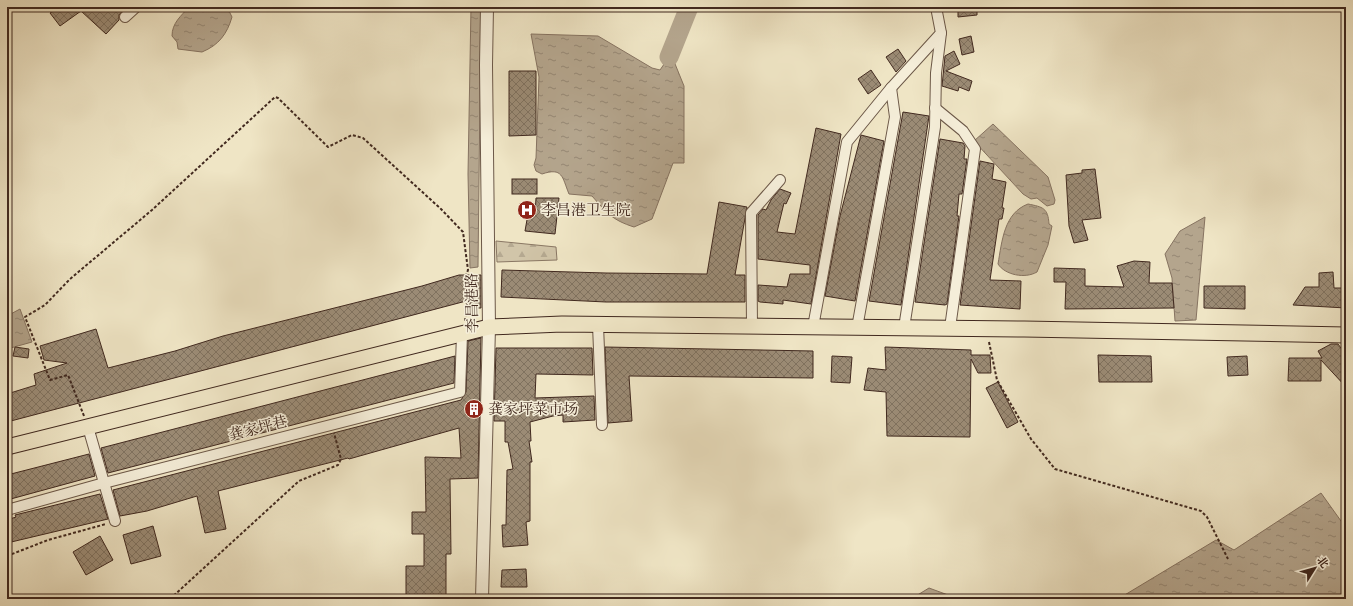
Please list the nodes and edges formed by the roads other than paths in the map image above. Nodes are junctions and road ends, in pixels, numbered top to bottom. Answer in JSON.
{"nodes":[{"id":1,"x":136,"y":7,"type":"edge"},
{"id":2,"x":487,"y":7,"type":"edge"},
{"id":3,"x":936,"y":7,"type":"edge"},
{"id":4,"x":125,"y":17,"type":"dead end"},
{"id":5,"x":941,"y":33,"type":"junction"},
{"id":6,"x":891,"y":88,"type":"junction"},
{"id":7,"x":935,"y":108,"type":"junction"},
{"id":8,"x":780,"y":180,"type":"dead end"},
{"id":9,"x":598,"y":325,"type":"junction"},
{"id":10,"x":752,"y":326,"type":"junction"},
{"id":11,"x":489,"y":327,"type":"junction"},
{"id":12,"x":813,"y":327,"type":"junction"},
{"id":13,"x":857,"y":328,"type":"junction"},
{"id":14,"x":904,"y":328,"type":"junction"},
{"id":15,"x":950,"y":328,"type":"junction"},
{"id":16,"x":462,"y":334,"type":"junction"},
{"id":17,"x":1346,"y":335,"type":"edge"},
{"id":18,"x":602,"y":425,"type":"dead end"},
{"id":19,"x":88,"y":427,"type":"junction"},
{"id":20,"x":7,"y":447,"type":"edge"},
{"id":21,"x":104,"y":483,"type":"junction"},
{"id":22,"x":7,"y":510,"type":"edge"},
{"id":23,"x":114,"y":521,"type":"road end"},
{"id":24,"x":482,"y":599,"type":"edge"}],
"edges":[{"from":1,"to":4,"type":"street"},
{"from":2,"to":11,"type":"street","name":"李昌港路"},
{"from":3,"to":5,"type":"street"},
{"from":5,"to":6,"type":"street"},
{"from":5,"to":7,"type":"street"},
{"from":6,"to":12,"type":"street"},
{"from":6,"to":13,"type":"street"},
{"from":7,"to":14,"type":"street"},
{"from":7,"to":15,"type":"street"},
{"from":8,"to":10,"type":"street"},
{"from":9,"to":10,"type":"main road"},
{"from":9,"to":11,"type":"main road"},
{"from":9,"to":18,"type":"street"},
{"from":10,"to":12,"type":"main road"},
{"from":11,"to":16,"type":"main road"},
{"from":11,"to":24,"type":"street","name":"李昌港路"},
{"from":12,"to":13,"type":"main road"},
{"from":13,"to":14,"type":"main road"},
{"from":14,"to":15,"type":"main road"},
{"from":15,"to":17,"type":"main road"},
{"from":16,"to":19,"type":"main road"},
{"from":16,"to":21,"type":"street","name":"龚家坪巷"},
{"from":19,"to":20,"type":"main road"},
{"from":19,"to":21,"type":"street"},
{"from":21,"to":22,"type":"street","name":"龚家坪巷"},
{"from":21,"to":23,"type":"street"}]}
